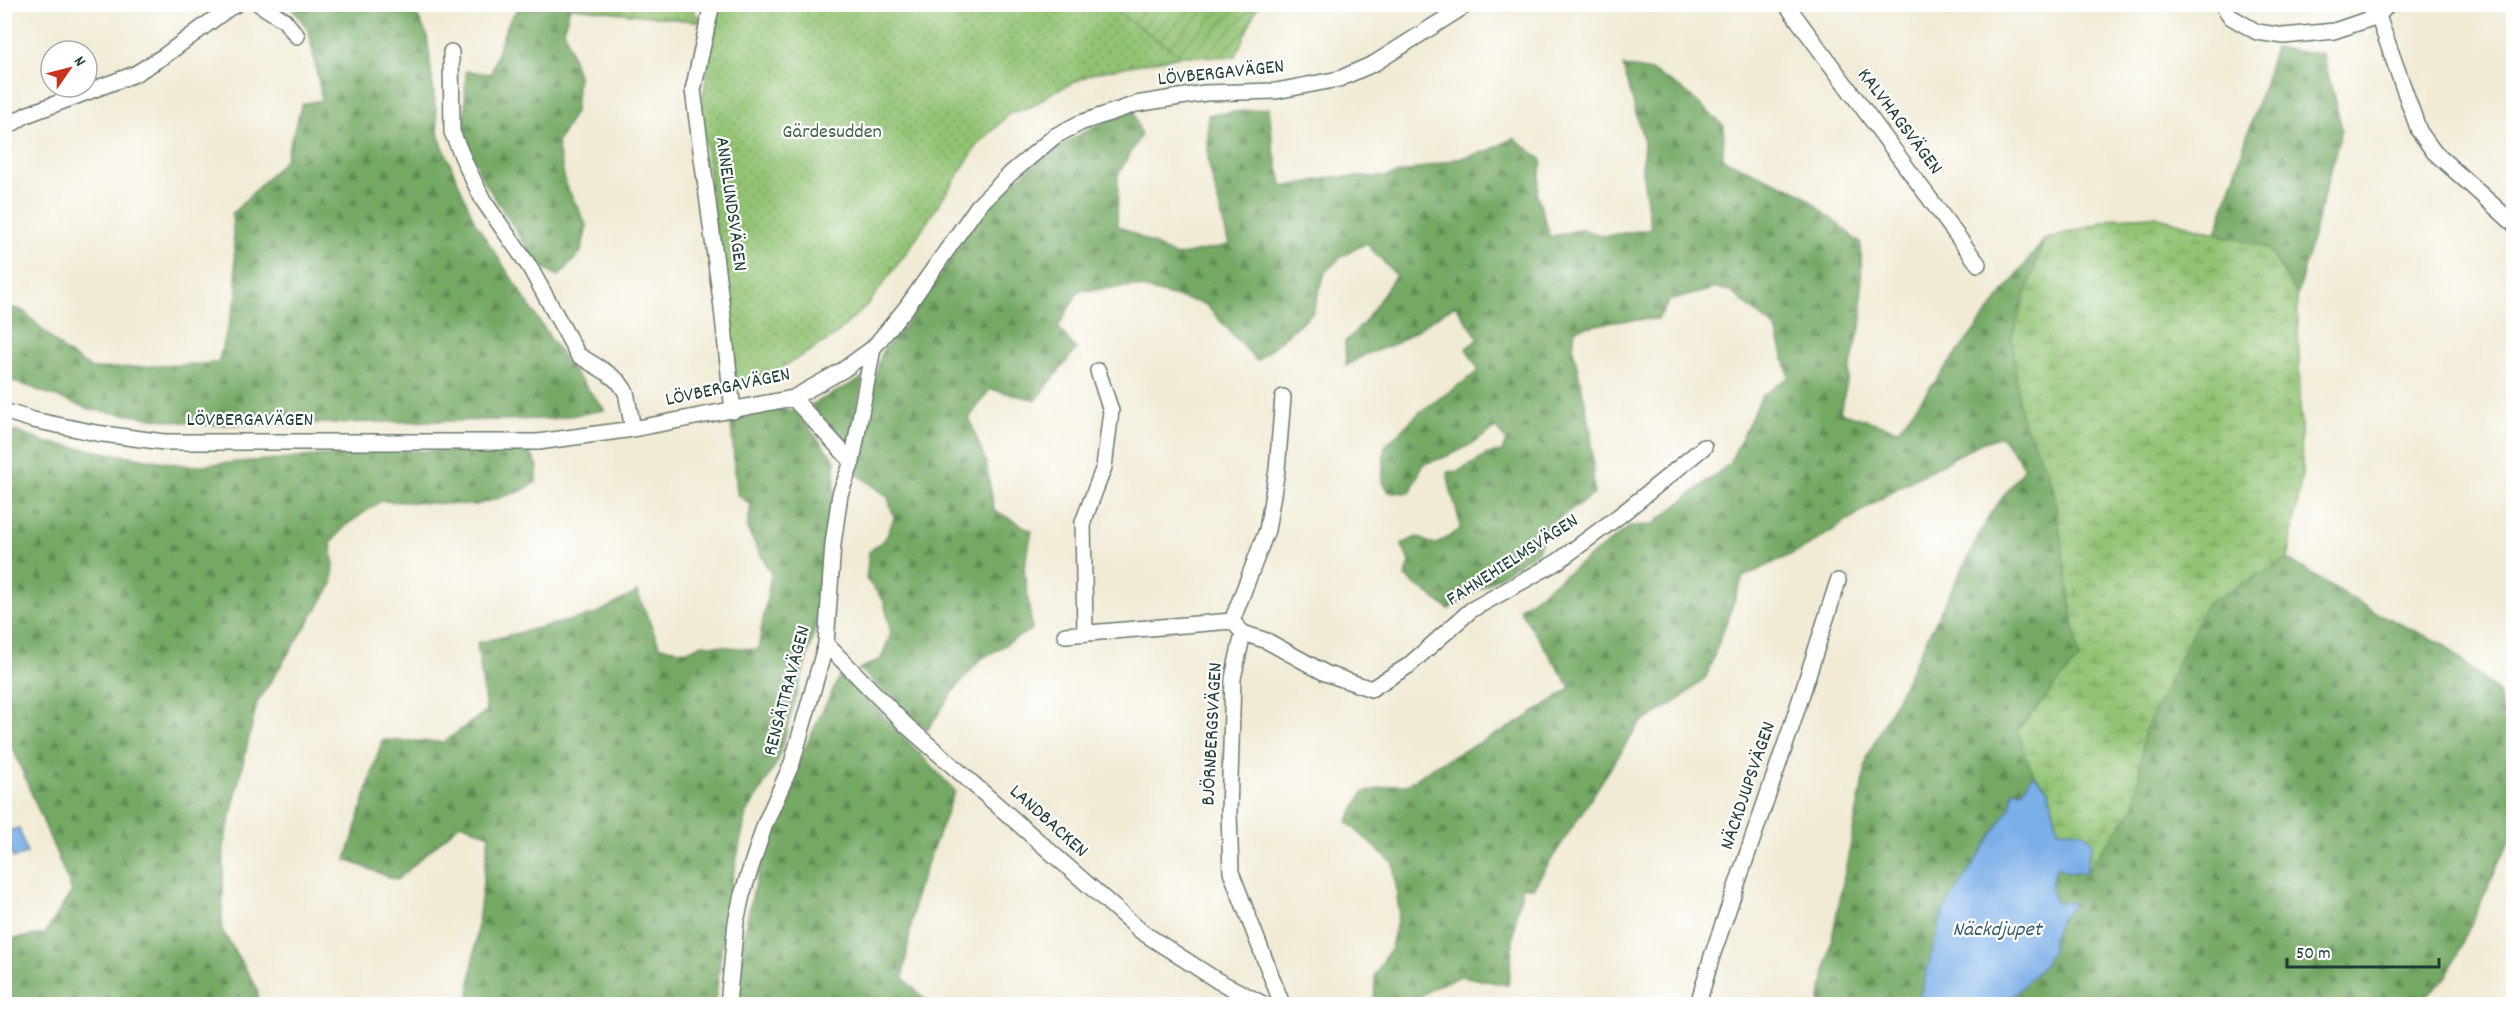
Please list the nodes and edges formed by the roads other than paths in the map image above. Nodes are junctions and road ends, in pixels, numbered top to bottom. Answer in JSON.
{"nodes":[{"id":1,"x":237,"y":4,"type":"edge"},
{"id":2,"x":259,"y":4,"type":"edge"},
{"id":3,"x":712,"y":4,"type":"edge"},
{"id":4,"x":1467,"y":4,"type":"edge"},
{"id":5,"x":1786,"y":4,"type":"edge"},
{"id":6,"x":2222,"y":4,"type":"edge"},
{"id":7,"x":2383,"y":10,"type":"edge"},
{"id":8,"x":297,"y":36,"type":"dead end"},
{"id":9,"x":451,"y":52,"type":"dead end"},
{"id":10,"x":4,"y":129,"type":"edge"},
{"id":11,"x":2514,"y":224,"type":"edge"},
{"id":12,"x":1978,"y":264,"type":"dead end"},
{"id":13,"x":873,"y":348,"type":"junction"},
{"id":14,"x":1098,"y":371,"type":"dead end"},
{"id":15,"x":1283,"y":397,"type":"dead end"},
{"id":16,"x":793,"y":398,"type":"junction"},
{"id":17,"x":4,"y":411,"type":"edge"},
{"id":18,"x":733,"y":411,"type":"junction"},
{"id":19,"x":633,"y":429,"type":"junction"},
{"id":20,"x":1704,"y":447,"type":"dead end"},
{"id":21,"x":852,"y":462,"type":"junction"},
{"id":22,"x":1838,"y":581,"type":"dead end"},
{"id":23,"x":1237,"y":627,"type":"junction"},
{"id":24,"x":1085,"y":632,"type":"junction"},
{"id":25,"x":1065,"y":635,"type":"dead end"},
{"id":26,"x":826,"y":644,"type":"junction"},
{"id":27,"x":728,"y":1005,"type":"edge"},
{"id":28,"x":1263,"y":1005,"type":"edge"},
{"id":29,"x":1282,"y":1005,"type":"edge"},
{"id":30,"x":1698,"y":1005,"type":"edge"}],
"edges":[{"from":1,"to":10,"type":"street"},
{"from":2,"to":8,"type":"street"},
{"from":3,"to":18,"type":"street","name":"ANNELUNDSVÄGEN"},
{"from":4,"to":13,"type":"street","name":"LÖVBERGAVÄGEN"},
{"from":5,"to":12,"type":"street","name":"KALVHAGSVÄGEN"},
{"from":6,"to":7,"type":"street"},
{"from":7,"to":11,"type":"street"},
{"from":9,"to":19,"type":"street"},
{"from":13,"to":16,"type":"street","name":"LÖVBERGAVÄGEN"},
{"from":13,"to":21,"type":"street","name":"RENSÄTTRAVÄGEN"},
{"from":14,"to":24,"type":"street"},
{"from":15,"to":23,"type":"street","name":"BJÖRNBERGSVÄGEN"},
{"from":16,"to":18,"type":"street","name":"LÖVBERGAVÄGEN"},
{"from":16,"to":21,"type":"street"},
{"from":17,"to":19,"type":"street","name":"LÖVBERGAVÄGEN"},
{"from":18,"to":19,"type":"street","name":"LÖVBERGAVÄGEN"},
{"from":20,"to":23,"type":"street","name":"FAHNEHIELMSVÄGEN"},
{"from":21,"to":26,"type":"street","name":"RENSÄTTRAVÄGEN"},
{"from":22,"to":30,"type":"street","name":"NÄCKDJUPSVÄGEN"},
{"from":23,"to":24,"type":"street","name":"FAHNEHIELMSVÄGEN"},
{"from":23,"to":29,"type":"street","name":"BJÖRNBERGSVÄGEN"},
{"from":24,"to":25,"type":"street","name":"FAHNEHIELMSVÄGEN"},
{"from":26,"to":27,"type":"street","name":"RENSÄTTRAVÄGEN"},
{"from":26,"to":28,"type":"street","name":"LANDBACKEN"}]}
